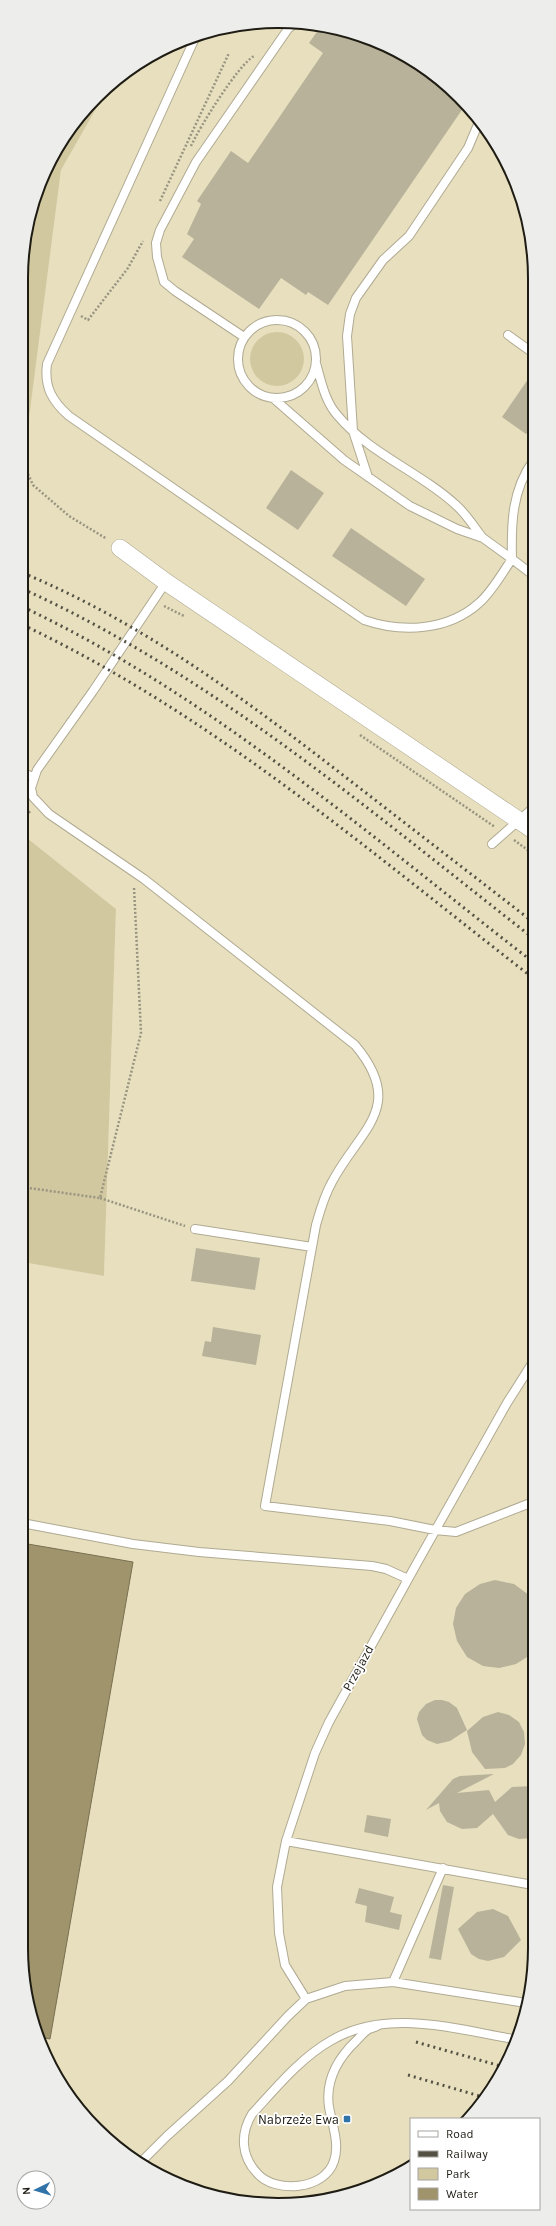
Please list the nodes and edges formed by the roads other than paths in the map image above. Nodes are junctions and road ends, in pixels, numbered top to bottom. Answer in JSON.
{"nodes":[{"id":1,"x":286,"y":29,"type":"edge"},
{"id":2,"x":193,"y":43,"type":"edge"},
{"id":3,"x":476,"y":126,"type":"edge"},
{"id":4,"x":508,"y":335,"type":"dead end"},
{"id":5,"x":244,"y":338,"type":"junction"},
{"id":6,"x":528,"y":349,"type":"edge"},
{"id":7,"x":316,"y":363,"type":"junction"},
{"id":8,"x":273,"y":398,"type":"junction"},
{"id":9,"x":353,"y":431,"type":"junction"},
{"id":10,"x":528,"y":468,"type":"edge"},
{"id":11,"x":368,"y":477,"type":"junction"},
{"id":12,"x":483,"y":538,"type":"junction"},
{"id":13,"x":120,"y":548,"type":"road end"},
{"id":14,"x":512,"y":559,"type":"junction"},
{"id":15,"x":528,"y":571,"type":"edge"},
{"id":16,"x":166,"y":582,"type":"junction"},
{"id":17,"x":28,"y":775,"type":"edge"},
{"id":18,"x":33,"y":777,"type":"junction"},
{"id":19,"x":527,"y":825,"type":"edge"},
{"id":20,"x":492,"y":844,"type":"dead end"},
{"id":21,"x":195,"y":1229,"type":"road end"},
{"id":22,"x":312,"y":1247,"type":"junction"},
{"id":23,"x":528,"y":1370,"type":"edge"},
{"id":24,"x":528,"y":1504,"type":"edge"},
{"id":25,"x":28,"y":1524,"type":"edge"},
{"id":26,"x":435,"y":1530,"type":"junction"},
{"id":27,"x":408,"y":1579,"type":"junction"},
{"id":28,"x":286,"y":1841,"type":"junction"},
{"id":29,"x":443,"y":1868,"type":"junction"},
{"id":30,"x":528,"y":1884,"type":"edge"},
{"id":31,"x":393,"y":1982,"type":"junction"},
{"id":32,"x":306,"y":1999,"type":"junction"},
{"id":33,"x":522,"y":2002,"type":"edge"},
{"id":34,"x":379,"y":2025,"type":"junction"},
{"id":35,"x":511,"y":2039,"type":"edge"},
{"id":36,"x":144,"y":2159,"type":"edge"}],
"edges":[{"from":1,"to":5,"type":"lane"},
{"from":2,"to":14,"type":"lane"},
{"from":3,"to":9,"type":"lane"},
{"from":4,"to":6,"type":"lane"},
{"from":5,"to":7,"type":"lane"},
{"from":5,"to":8,"type":"lane"},
{"from":7,"to":8,"type":"lane"},
{"from":7,"to":9,"type":"lane"},
{"from":8,"to":11,"type":"lane"},
{"from":9,"to":11,"type":"lane"},
{"from":9,"to":12,"type":"lane"},
{"from":10,"to":14,"type":"lane"},
{"from":11,"to":12,"type":"lane"},
{"from":12,"to":14,"type":"lane"},
{"from":13,"to":16,"type":"street"},
{"from":14,"to":15,"type":"lane"},
{"from":16,"to":18,"type":"lane"},
{"from":16,"to":19,"type":"street"},
{"from":17,"to":18,"type":"lane"},
{"from":18,"to":22,"type":"lane"},
{"from":19,"to":20,"type":"lane"},
{"from":21,"to":22,"type":"lane"},
{"from":22,"to":26,"type":"lane"},
{"from":23,"to":26,"type":"lane","name":"Przejazd"},
{"from":24,"to":26,"type":"lane"},
{"from":25,"to":27,"type":"lane"},
{"from":26,"to":27,"type":"lane","name":"Przejazd"},
{"from":27,"to":28,"type":"lane","name":"Przejazd"},
{"from":28,"to":29,"type":"lane"},
{"from":28,"to":32,"type":"lane","name":"Przejazd"},
{"from":29,"to":30,"type":"lane"},
{"from":29,"to":31,"type":"lane"},
{"from":31,"to":32,"type":"lane"},
{"from":31,"to":33,"type":"lane"},
{"from":32,"to":36,"type":"lane"},
{"from":34,"to":34,"type":"lane"},
{"from":34,"to":35,"type":"lane"}]}
